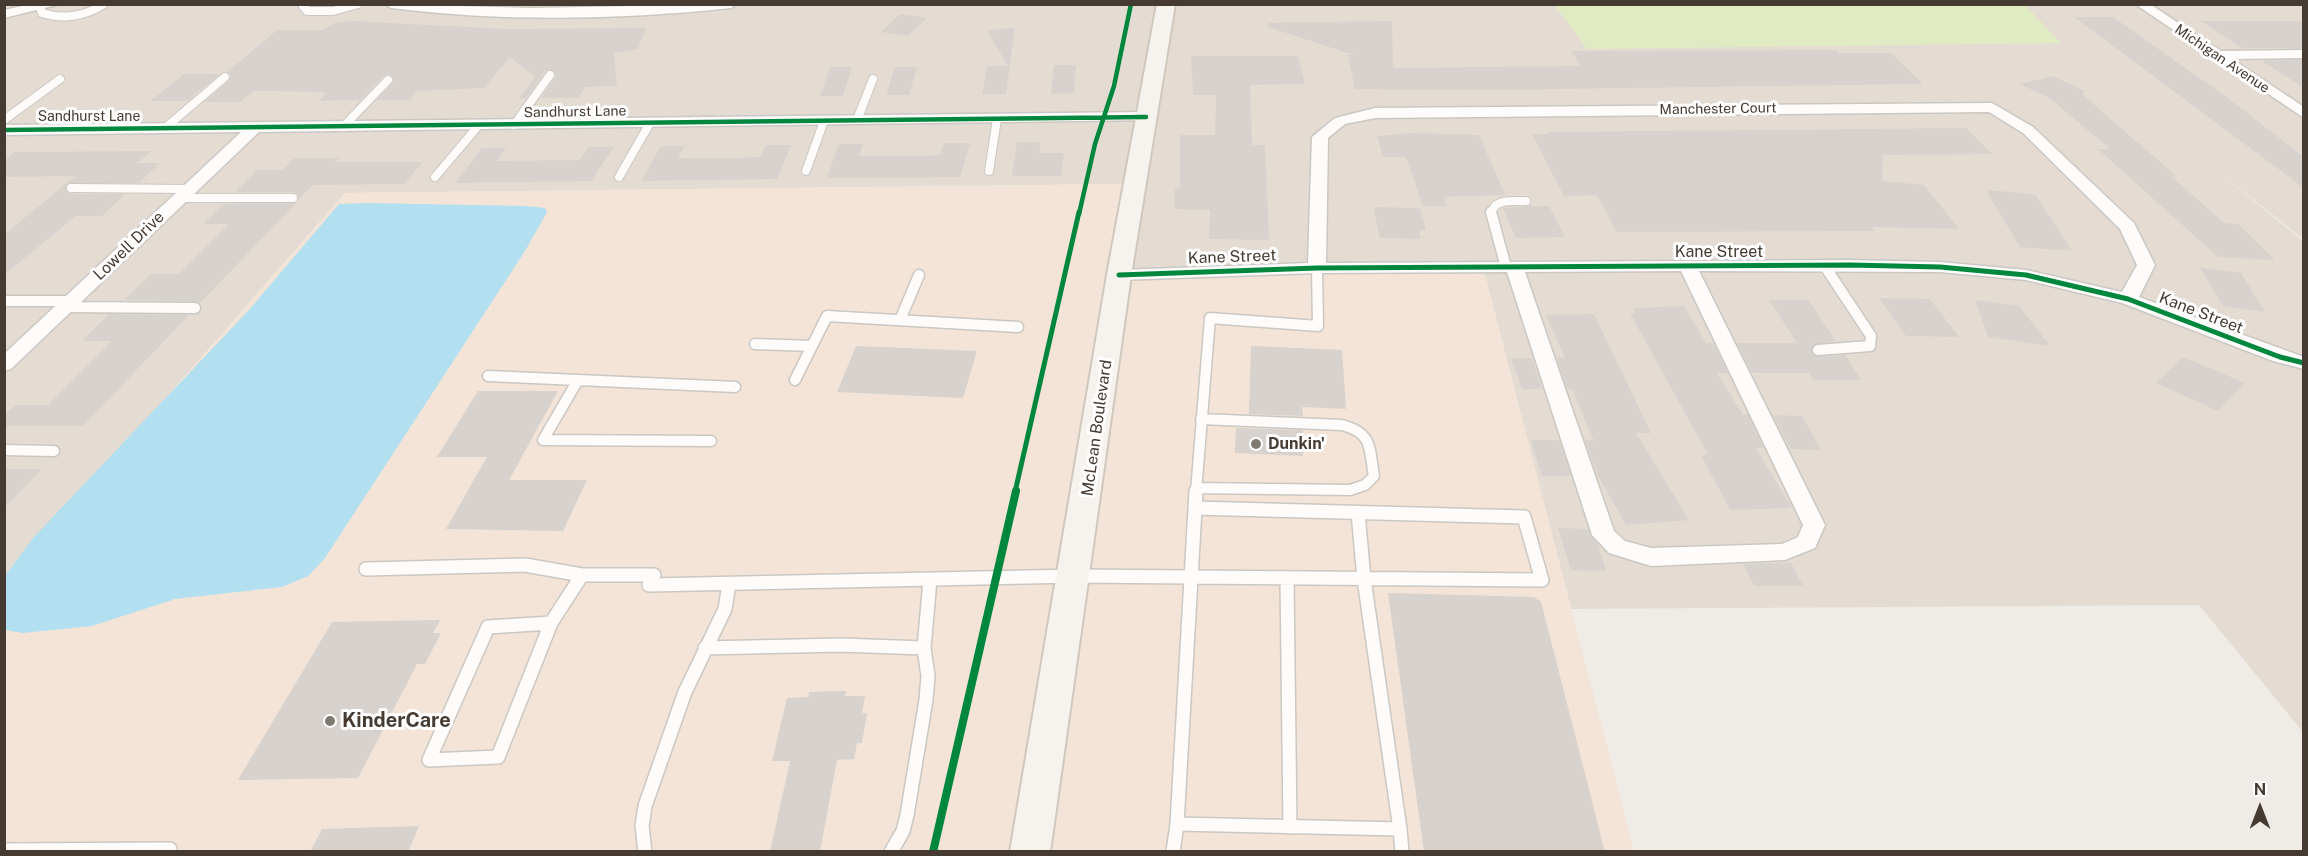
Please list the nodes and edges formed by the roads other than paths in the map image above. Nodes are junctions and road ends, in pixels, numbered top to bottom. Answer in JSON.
{"nodes":[{"id":1,"x":55,"y":4,"type":"edge"},
{"id":2,"x":104,"y":4,"type":"edge"},
{"id":3,"x":305,"y":4,"type":"edge"},
{"id":4,"x":358,"y":4,"type":"edge"},
{"id":5,"x":391,"y":4,"type":"edge"},
{"id":6,"x":731,"y":4,"type":"edge"},
{"id":7,"x":1166,"y":4,"type":"edge"},
{"id":8,"x":2141,"y":4,"type":"edge"},
{"id":9,"x":40,"y":8,"type":"junction"},
{"id":10,"x":4,"y":14,"type":"edge"},
{"id":11,"x":2304,"y":54,"type":"edge"},
{"id":12,"x":2216,"y":55,"type":"junction"},
{"id":13,"x":550,"y":75,"type":"dead end"},
{"id":14,"x":225,"y":77,"type":"dead end"},
{"id":15,"x":60,"y":79,"type":"dead end"},
{"id":16,"x":873,"y":79,"type":"dead end"},
{"id":17,"x":388,"y":80,"type":"dead end"},
{"id":18,"x":2304,"y":114,"type":"edge"},
{"id":19,"x":1146,"y":117,"type":"junction"},
{"id":20,"x":997,"y":119,"type":"junction"},
{"id":21,"x":4,"y":120,"type":"edge"},
{"id":22,"x":857,"y":120,"type":"junction"},
{"id":23,"x":824,"y":121,"type":"junction"},
{"id":24,"x":650,"y":123,"type":"junction"},
{"id":25,"x":514,"y":124,"type":"junction"},
{"id":26,"x":479,"y":125,"type":"junction"},
{"id":27,"x":343,"y":127,"type":"junction"},
{"id":28,"x":165,"y":128,"type":"junction"},
{"id":29,"x":254,"y":128,"type":"junction"},
{"id":30,"x":4,"y":130,"type":"edge"},
{"id":31,"x":806,"y":171,"type":"dead end"},
{"id":32,"x":989,"y":171,"type":"dead end"},
{"id":33,"x":435,"y":177,"type":"dead end"},
{"id":34,"x":619,"y":177,"type":"dead end"},
{"id":35,"x":71,"y":188,"type":"dead end"},
{"id":36,"x":185,"y":194,"type":"junction"},
{"id":37,"x":293,"y":198,"type":"dead end"},
{"id":38,"x":1526,"y":201,"type":"dead end"},
{"id":39,"x":1824,"y":265,"type":"junction"},
{"id":40,"x":1687,"y":266,"type":"junction"},
{"id":41,"x":1510,"y":267,"type":"junction"},
{"id":42,"x":1317,"y":268,"type":"junction"},
{"id":43,"x":919,"y":275,"type":"dead end"},
{"id":44,"x":1119,"y":275,"type":"junction"},
{"id":45,"x":2128,"y":299,"type":"junction"},
{"id":46,"x":4,"y":301,"type":"edge"},
{"id":47,"x":69,"y":304,"type":"junction"},
{"id":48,"x":195,"y":308,"type":"dead end"},
{"id":49,"x":900,"y":320,"type":"junction"},
{"id":50,"x":1018,"y":327,"type":"dead end"},
{"id":51,"x":755,"y":344,"type":"dead end"},
{"id":52,"x":812,"y":346,"type":"junction"},
{"id":53,"x":1818,"y":350,"type":"dead end"},
{"id":54,"x":2304,"y":363,"type":"edge"},
{"id":55,"x":4,"y":365,"type":"edge"},
{"id":56,"x":488,"y":376,"type":"dead end"},
{"id":57,"x":578,"y":380,"type":"junction"},
{"id":58,"x":795,"y":380,"type":"dead end"},
{"id":59,"x":735,"y":387,"type":"dead end"},
{"id":60,"x":1201,"y":419,"type":"junction"},
{"id":61,"x":711,"y":441,"type":"dead end"},
{"id":62,"x":4,"y":450,"type":"edge"},
{"id":63,"x":54,"y":451,"type":"dead end"},
{"id":64,"x":1196,"y":488,"type":"junction"},
{"id":65,"x":1195,"y":508,"type":"junction"},
{"id":66,"x":1358,"y":513,"type":"junction"},
{"id":67,"x":366,"y":569,"type":"dead end"},
{"id":68,"x":582,"y":574,"type":"junction"},
{"id":69,"x":1075,"y":576,"type":"junction"},
{"id":70,"x":1192,"y":579,"type":"junction"},
{"id":71,"x":1287,"y":579,"type":"junction"},
{"id":72,"x":1364,"y":579,"type":"junction"},
{"id":73,"x":930,"y":580,"type":"junction"},
{"id":74,"x":729,"y":584,"type":"junction"},
{"id":75,"x":552,"y":623,"type":"junction"},
{"id":76,"x":705,"y":648,"type":"junction"},
{"id":77,"x":924,"y":648,"type":"junction"},
{"id":78,"x":1177,"y":824,"type":"junction"},
{"id":79,"x":1290,"y":827,"type":"junction"},
{"id":80,"x":1400,"y":829,"type":"junction"},
{"id":81,"x":4,"y":850,"type":"edge"},
{"id":82,"x":169,"y":852,"type":"edge"},
{"id":83,"x":645,"y":852,"type":"edge"},
{"id":84,"x":891,"y":852,"type":"edge"},
{"id":85,"x":1030,"y":852,"type":"edge"},
{"id":86,"x":1173,"y":852,"type":"edge"},
{"id":87,"x":1402,"y":852,"type":"edge"}],
"edges":[{"from":1,"to":9,"type":"street"},
{"from":2,"to":9,"type":"lane"},
{"from":3,"to":4,"type":"lane"},
{"from":5,"to":6,"type":"street"},
{"from":7,"to":19,"type":"main road","name":"McLean Boulevard"},
{"from":8,"to":12,"type":"street","name":"Michigan Avenue"},
{"from":9,"to":10,"type":"street"},
{"from":11,"to":12,"type":"street"},
{"from":12,"to":18,"type":"street","name":"Michigan Avenue"},
{"from":13,"to":25,"type":"lane"},
{"from":14,"to":28,"type":"lane"},
{"from":15,"to":21,"type":"lane"},
{"from":16,"to":22,"type":"lane"},
{"from":17,"to":27,"type":"lane"},
{"from":19,"to":20,"type":"street","name":"Sandhurst Lane"},
{"from":19,"to":44,"type":"main road","name":"McLean Boulevard"},
{"from":20,"to":22,"type":"street","name":"Sandhurst Lane"},
{"from":20,"to":32,"type":"lane"},
{"from":22,"to":23,"type":"street","name":"Sandhurst Lane"},
{"from":23,"to":24,"type":"street","name":"Sandhurst Lane"},
{"from":23,"to":31,"type":"lane"},
{"from":24,"to":25,"type":"street","name":"Sandhurst Lane"},
{"from":24,"to":34,"type":"lane"},
{"from":25,"to":26,"type":"street","name":"Sandhurst Lane"},
{"from":26,"to":27,"type":"street","name":"Sandhurst Lane"},
{"from":26,"to":33,"type":"lane"},
{"from":27,"to":29,"type":"street","name":"Sandhurst Lane"},
{"from":28,"to":29,"type":"street","name":"Sandhurst Lane"},
{"from":28,"to":30,"type":"street","name":"Sandhurst Lane"},
{"from":29,"to":36,"type":"street","name":"Lowell Drive"},
{"from":35,"to":36,"type":"lane"},
{"from":36,"to":37,"type":"lane"},
{"from":36,"to":47,"type":"street","name":"Lowell Drive"},
{"from":38,"to":41,"type":"lane"},
{"from":39,"to":40,"type":"street","name":"Kane Street"},
{"from":39,"to":45,"type":"street","name":"Kane Street"},
{"from":39,"to":53,"type":"lane"},
{"from":40,"to":41,"type":"street","name":"Kane Street"},
{"from":40,"to":41,"type":"street"},
{"from":41,"to":42,"type":"street","name":"Kane Street"},
{"from":42,"to":44,"type":"street","name":"Kane Street"},
{"from":42,"to":45,"type":"street","name":"Manchester Court"},
{"from":42,"to":60,"type":"lane"},
{"from":43,"to":49,"type":"lane"},
{"from":44,"to":69,"type":"main road","name":"McLean Boulevard"},
{"from":45,"to":54,"type":"street","name":"Kane Street"},
{"from":46,"to":47,"type":"lane"},
{"from":47,"to":48,"type":"lane"},
{"from":47,"to":55,"type":"street","name":"Lowell Drive"},
{"from":49,"to":50,"type":"lane"},
{"from":49,"to":52,"type":"lane"},
{"from":51,"to":52,"type":"lane"},
{"from":52,"to":58,"type":"lane"},
{"from":56,"to":57,"type":"lane"},
{"from":57,"to":59,"type":"lane"},
{"from":57,"to":61,"type":"lane"},
{"from":60,"to":64,"type":"lane"},
{"from":60,"to":64,"type":"lane"},
{"from":62,"to":63,"type":"lane"},
{"from":64,"to":65,"type":"lane"},
{"from":65,"to":66,"type":"lane"},
{"from":65,"to":70,"type":"lane"},
{"from":66,"to":72,"type":"lane"},
{"from":66,"to":72,"type":"lane"},
{"from":67,"to":68,"type":"lane"},
{"from":68,"to":74,"type":"lane"},
{"from":68,"to":75,"type":"lane"},
{"from":69,"to":70,"type":"lane"},
{"from":69,"to":73,"type":"lane"},
{"from":69,"to":85,"type":"main road","name":"McLean Boulevard"},
{"from":70,"to":71,"type":"lane"},
{"from":70,"to":78,"type":"lane"},
{"from":71,"to":72,"type":"lane"},
{"from":71,"to":79,"type":"lane"},
{"from":72,"to":80,"type":"lane"},
{"from":73,"to":74,"type":"lane"},
{"from":73,"to":77,"type":"lane"},
{"from":74,"to":76,"type":"lane"},
{"from":75,"to":75,"type":"lane"},
{"from":76,"to":77,"type":"lane"},
{"from":76,"to":83,"type":"lane"},
{"from":77,"to":84,"type":"lane"},
{"from":78,"to":79,"type":"lane"},
{"from":78,"to":86,"type":"lane"},
{"from":79,"to":80,"type":"lane"},
{"from":80,"to":87,"type":"lane"},
{"from":81,"to":82,"type":"lane"}]}
